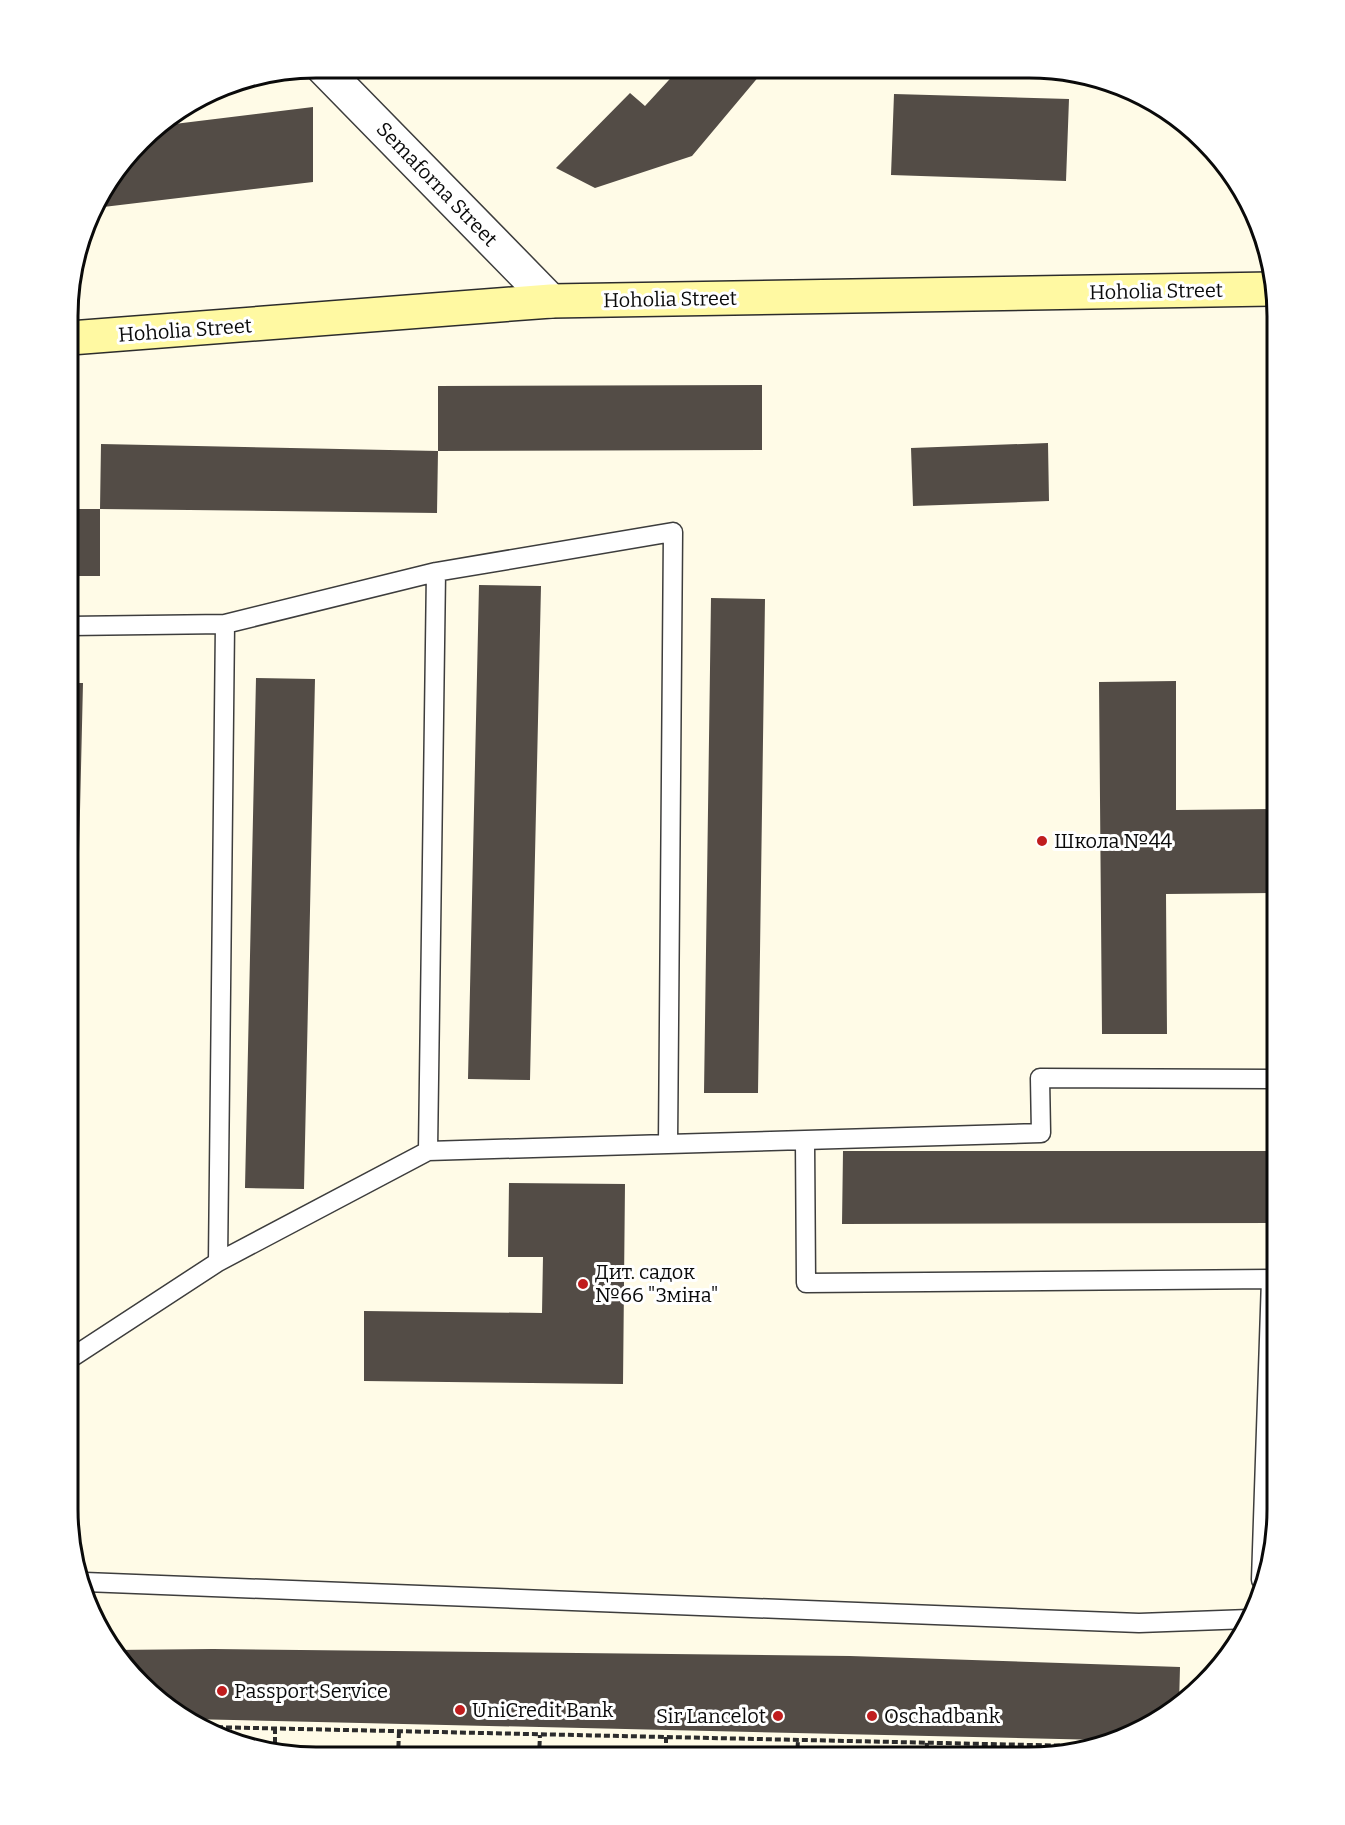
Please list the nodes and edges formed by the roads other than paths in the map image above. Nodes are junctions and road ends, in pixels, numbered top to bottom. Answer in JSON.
{"nodes":[{"id":1,"x":333,"y":78,"type":"edge"},
{"id":2,"x":1265,"y":288,"type":"edge"},
{"id":3,"x":551,"y":301,"type":"junction"},
{"id":4,"x":78,"y":337,"type":"edge"},
{"id":5,"x":436,"y":572,"type":"junction"},
{"id":6,"x":225,"y":624,"type":"junction"},
{"id":7,"x":78,"y":626,"type":"edge"},
{"id":8,"x":1267,"y":1079,"type":"edge"},
{"id":9,"x":805,"y":1141,"type":"junction"},
{"id":10,"x":668,"y":1144,"type":"junction"},
{"id":11,"x":428,"y":1151,"type":"junction"},
{"id":12,"x":218,"y":1262,"type":"junction"},
{"id":13,"x":1267,"y":1279,"type":"edge"},
{"id":14,"x":78,"y":1353,"type":"edge"},
{"id":15,"x":1267,"y":1399,"type":"edge"},
{"id":16,"x":1262,"y":1557,"type":"edge"},
{"id":17,"x":90,"y":1582,"type":"edge"},
{"id":18,"x":1239,"y":1619,"type":"edge"}],
"edges":[{"from":1,"to":3,"type":"street","name":"Semaforna Street"},
{"from":2,"to":3,"type":"street","name":"Hoholia Street"},
{"from":3,"to":4,"type":"street","name":"Hoholia Street"},
{"from":5,"to":6,"type":"lane"},
{"from":5,"to":10,"type":"lane"},
{"from":5,"to":11,"type":"lane"},
{"from":6,"to":7,"type":"lane"},
{"from":6,"to":12,"type":"lane"},
{"from":8,"to":9,"type":"lane"},
{"from":9,"to":10,"type":"lane"},
{"from":9,"to":13,"type":"lane"},
{"from":10,"to":11,"type":"lane"},
{"from":11,"to":12,"type":"lane"},
{"from":12,"to":14,"type":"lane"},
{"from":15,"to":16,"type":"lane"},
{"from":17,"to":18,"type":"lane"}]}
